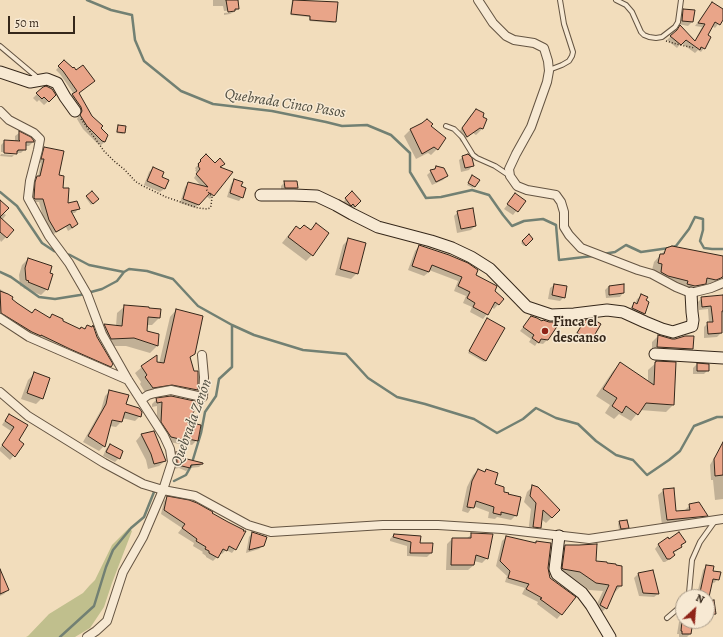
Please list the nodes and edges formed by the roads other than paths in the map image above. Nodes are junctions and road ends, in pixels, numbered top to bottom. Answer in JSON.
{"nodes":[{"id":1,"x":478,"y":0,"type":"edge"},
{"id":2,"x":560,"y":0,"type":"edge"},
{"id":3,"x":616,"y":0,"type":"edge"},
{"id":4,"x":681,"y":0,"type":"edge"},
{"id":5,"x":0,"y":46,"type":"edge"},
{"id":6,"x":549,"y":70,"type":"junction"},
{"id":7,"x":0,"y":72,"type":"edge"},
{"id":8,"x":40,"y":80,"type":"junction"},
{"id":9,"x":0,"y":111,"type":"edge"},
{"id":10,"x":75,"y":111,"type":"road end"},
{"id":11,"x":446,"y":126,"type":"dead end"},
{"id":12,"x":510,"y":176,"type":"junction"},
{"id":13,"x":261,"y":195,"type":"dead end"},
{"id":14,"x":723,"y":283,"type":"edge"},
{"id":15,"x":691,"y":293,"type":"junction"},
{"id":16,"x":0,"y":318,"type":"edge"},
{"id":17,"x":655,"y":354,"type":"dead end"},
{"id":18,"x":202,"y":355,"type":"dead end"},
{"id":19,"x":723,"y":358,"type":"edge"},
{"id":20,"x":128,"y":380,"type":"junction"},
{"id":21,"x":0,"y":392,"type":"edge"},
{"id":22,"x":141,"y":400,"type":"junction"},
{"id":23,"x":163,"y":490,"type":"junction"},
{"id":24,"x":719,"y":520,"type":"edge"},
{"id":25,"x":558,"y":536,"type":"junction"},
{"id":26,"x":689,"y":589,"type":"edge"},
{"id":27,"x":675,"y":611,"type":"edge"},
{"id":28,"x":667,"y":618,"type":"dead end"},
{"id":29,"x":87,"y":637,"type":"edge"},
{"id":30,"x":610,"y":637,"type":"edge"}],
"edges":[{"from":1,"to":6,"type":"street"},
{"from":2,"to":6,"type":"lane"},
{"from":3,"to":4,"type":"lane"},
{"from":5,"to":8,"type":"lane"},
{"from":6,"to":12,"type":"street"},
{"from":7,"to":8,"type":"street"},
{"from":8,"to":10,"type":"street"},
{"from":9,"to":20,"type":"street"},
{"from":11,"to":12,"type":"lane"},
{"from":12,"to":15,"type":"street"},
{"from":13,"to":15,"type":"street"},
{"from":14,"to":15,"type":"street"},
{"from":16,"to":20,"type":"street"},
{"from":17,"to":19,"type":"street"},
{"from":18,"to":22,"type":"street"},
{"from":20,"to":22,"type":"street"},
{"from":21,"to":23,"type":"street"},
{"from":22,"to":23,"type":"street"},
{"from":23,"to":25,"type":"street"},
{"from":23,"to":29,"type":"street"},
{"from":24,"to":25,"type":"street"},
{"from":24,"to":26,"type":"lane"},
{"from":25,"to":30,"type":"street"},
{"from":27,"to":28,"type":"lane"}]}
